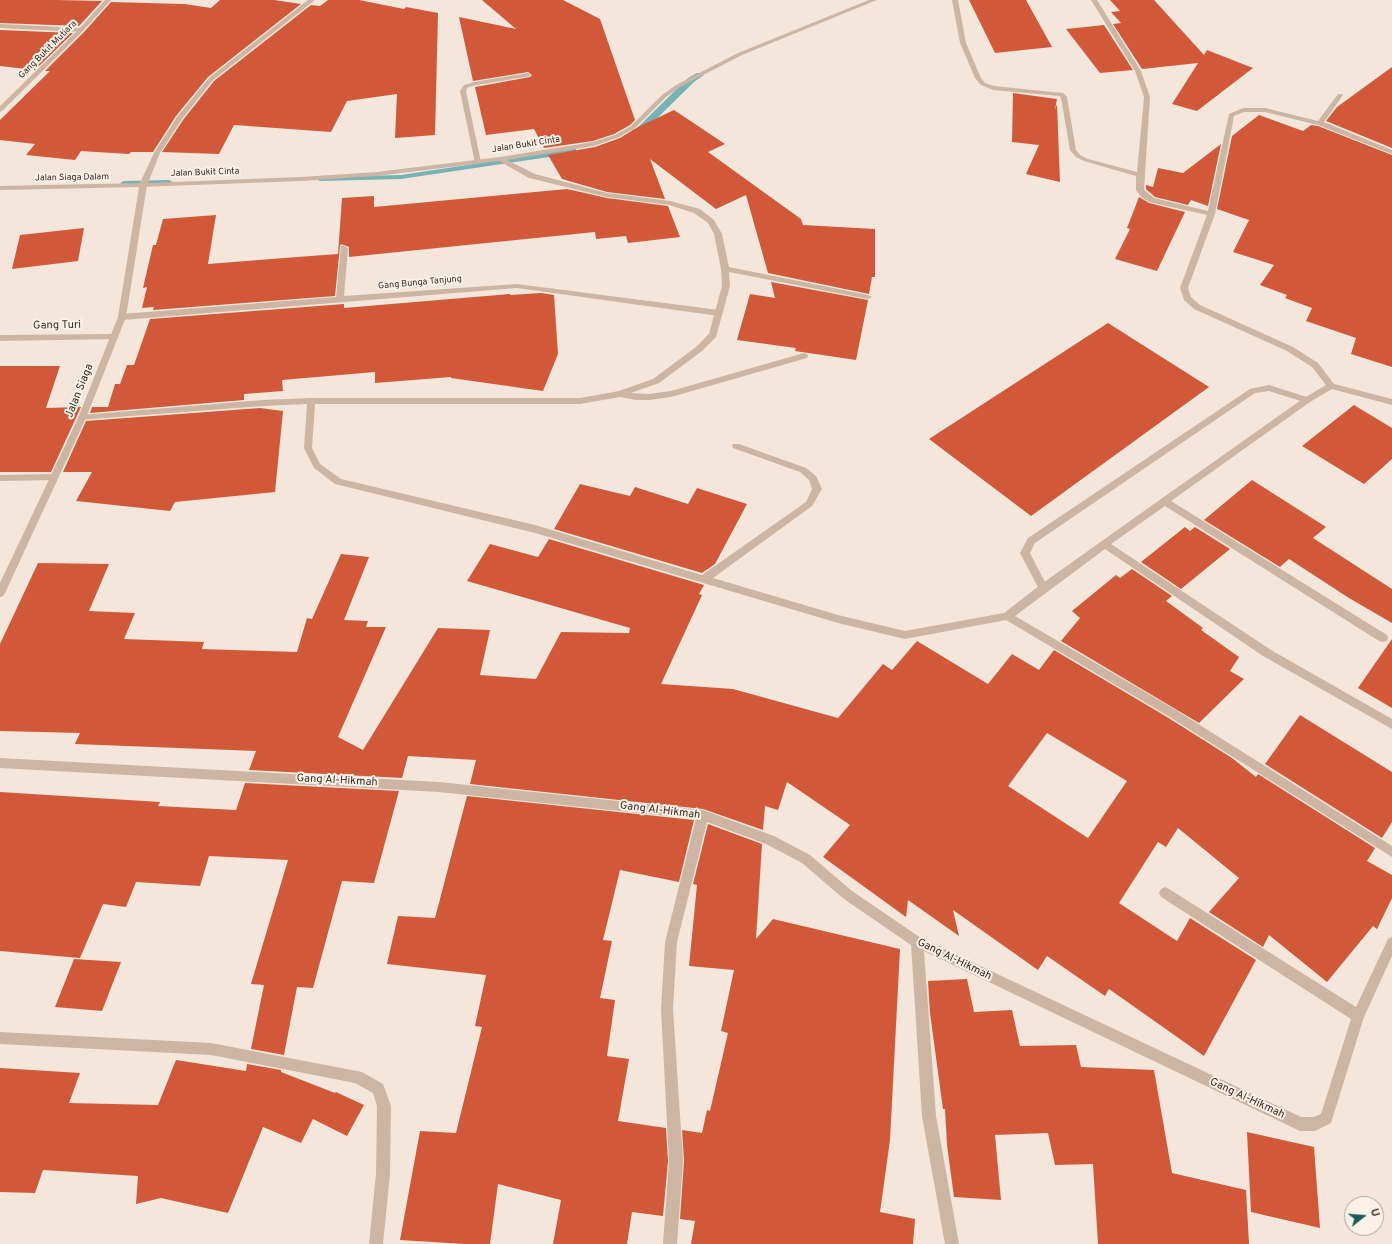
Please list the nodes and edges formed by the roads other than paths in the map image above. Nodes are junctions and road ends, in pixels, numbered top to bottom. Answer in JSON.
{"nodes":[{"id":1,"x":108,"y":0,"type":"edge"},
{"id":2,"x":312,"y":0,"type":"edge"},
{"id":3,"x":874,"y":0,"type":"edge"},
{"id":4,"x":955,"y":0,"type":"edge"},
{"id":5,"x":1094,"y":0,"type":"edge"},
{"id":6,"x":0,"y":26,"type":"edge"},
{"id":7,"x":81,"y":30,"type":"junction"},
{"id":8,"x":528,"y":75,"type":"dead end"},
{"id":9,"x":1340,"y":95,"type":"dead end"},
{"id":10,"x":0,"y":110,"type":"edge"},
{"id":11,"x":1320,"y":123,"type":"junction"},
{"id":12,"x":1392,"y":152,"type":"edge"},
{"id":13,"x":500,"y":159,"type":"junction"},
{"id":14,"x":477,"y":162,"type":"junction"},
{"id":15,"x":1140,"y":175,"type":"junction"},
{"id":16,"x":144,"y":185,"type":"junction"},
{"id":17,"x":0,"y":188,"type":"edge"},
{"id":18,"x":1211,"y":214,"type":"junction"},
{"id":19,"x":344,"y":248,"type":"dead end"},
{"id":20,"x":725,"y":269,"type":"junction"},
{"id":21,"x":868,"y":297,"type":"dead end"},
{"id":22,"x":340,"y":300,"type":"junction"},
{"id":23,"x":719,"y":313,"type":"junction"},
{"id":24,"x":122,"y":317,"type":"junction"},
{"id":25,"x":114,"y":337,"type":"junction"},
{"id":26,"x":0,"y":338,"type":"edge"},
{"id":27,"x":804,"y":356,"type":"dead end"},
{"id":28,"x":1331,"y":386,"type":"junction"},
{"id":29,"x":620,"y":394,"type":"junction"},
{"id":30,"x":1307,"y":400,"type":"junction"},
{"id":31,"x":311,"y":401,"type":"junction"},
{"id":32,"x":1392,"y":402,"type":"edge"},
{"id":33,"x":82,"y":418,"type":"junction"},
{"id":34,"x":736,"y":446,"type":"dead end"},
{"id":35,"x":54,"y":477,"type":"junction"},
{"id":36,"x":0,"y":478,"type":"edge"},
{"id":37,"x":1164,"y":502,"type":"junction"},
{"id":38,"x":1104,"y":544,"type":"junction"},
{"id":39,"x":704,"y":579,"type":"junction"},
{"id":40,"x":1043,"y":588,"type":"junction"},
{"id":41,"x":0,"y":593,"type":"edge"},
{"id":42,"x":1007,"y":616,"type":"junction"},
{"id":43,"x":1383,"y":638,"type":"dead end"},
{"id":44,"x":1392,"y":724,"type":"edge"},
{"id":45,"x":0,"y":763,"type":"edge"},
{"id":46,"x":703,"y":815,"type":"junction"},
{"id":47,"x":1392,"y":852,"type":"edge"},
{"id":48,"x":1165,"y":893,"type":"dead end"},
{"id":49,"x":917,"y":942,"type":"junction"},
{"id":50,"x":1392,"y":943,"type":"edge"},
{"id":51,"x":1358,"y":1016,"type":"junction"},
{"id":52,"x":0,"y":1038,"type":"edge"},
{"id":53,"x":376,"y":1244,"type":"edge"},
{"id":54,"x":670,"y":1244,"type":"edge"},
{"id":55,"x":952,"y":1244,"type":"edge"}],
"edges":[{"from":1,"to":7,"type":"street","name":"Gang Bukit Mutiara"},
{"from":2,"to":16,"type":"street","name":"Jalan Siaga"},
{"from":3,"to":13,"type":"street","name":"Jalan Bukit Cinta"},
{"from":4,"to":15,"type":"street"},
{"from":5,"to":15,"type":"street"},
{"from":6,"to":7,"type":"street"},
{"from":7,"to":10,"type":"street","name":"Gang Bukit Mutiara"},
{"from":8,"to":14,"type":"street"},
{"from":9,"to":11,"type":"street"},
{"from":11,"to":12,"type":"street"},
{"from":11,"to":18,"type":"street"},
{"from":13,"to":14,"type":"street","name":"Jalan Bukit Cinta"},
{"from":13,"to":20,"type":"street"},
{"from":14,"to":16,"type":"street","name":"Jalan Bukit Cinta"},
{"from":15,"to":18,"type":"street"},
{"from":16,"to":17,"type":"street","name":"Jalan Siaga Dalam"},
{"from":16,"to":24,"type":"street","name":"Jalan Siaga"},
{"from":18,"to":28,"type":"street"},
{"from":19,"to":22,"type":"street"},
{"from":20,"to":21,"type":"street"},
{"from":20,"to":23,"type":"street"},
{"from":22,"to":23,"type":"street","name":"Gang Bunga Tanjung"},
{"from":22,"to":24,"type":"street","name":"Gang Bunga Tanjung"},
{"from":23,"to":29,"type":"street"},
{"from":24,"to":25,"type":"street","name":"Jalan Siaga"},
{"from":25,"to":26,"type":"street","name":"Gang Turi"},
{"from":25,"to":33,"type":"street","name":"Jalan Siaga"},
{"from":27,"to":29,"type":"street"},
{"from":28,"to":30,"type":"street"},
{"from":28,"to":32,"type":"street"},
{"from":29,"to":31,"type":"street"},
{"from":30,"to":37,"type":"street"},
{"from":30,"to":40,"type":"street"},
{"from":31,"to":33,"type":"street"},
{"from":31,"to":39,"type":"street"},
{"from":33,"to":35,"type":"street","name":"Jalan Siaga"},
{"from":34,"to":39,"type":"street"},
{"from":35,"to":36,"type":"street"},
{"from":35,"to":41,"type":"street","name":"Jalan Siaga"},
{"from":37,"to":38,"type":"street"},
{"from":37,"to":43,"type":"street"},
{"from":38,"to":40,"type":"street"},
{"from":38,"to":44,"type":"street"},
{"from":39,"to":42,"type":"street"},
{"from":40,"to":42,"type":"street"},
{"from":42,"to":47,"type":"street"},
{"from":45,"to":46,"type":"street","name":"Gang Al-Hikmah"},
{"from":46,"to":49,"type":"street","name":"Gang Al-Hikmah"},
{"from":46,"to":54,"type":"street"},
{"from":48,"to":51,"type":"street"},
{"from":49,"to":51,"type":"street","name":"Gang Al-Hikmah"},
{"from":49,"to":55,"type":"street"},
{"from":50,"to":51,"type":"street"},
{"from":52,"to":53,"type":"street"}]}
